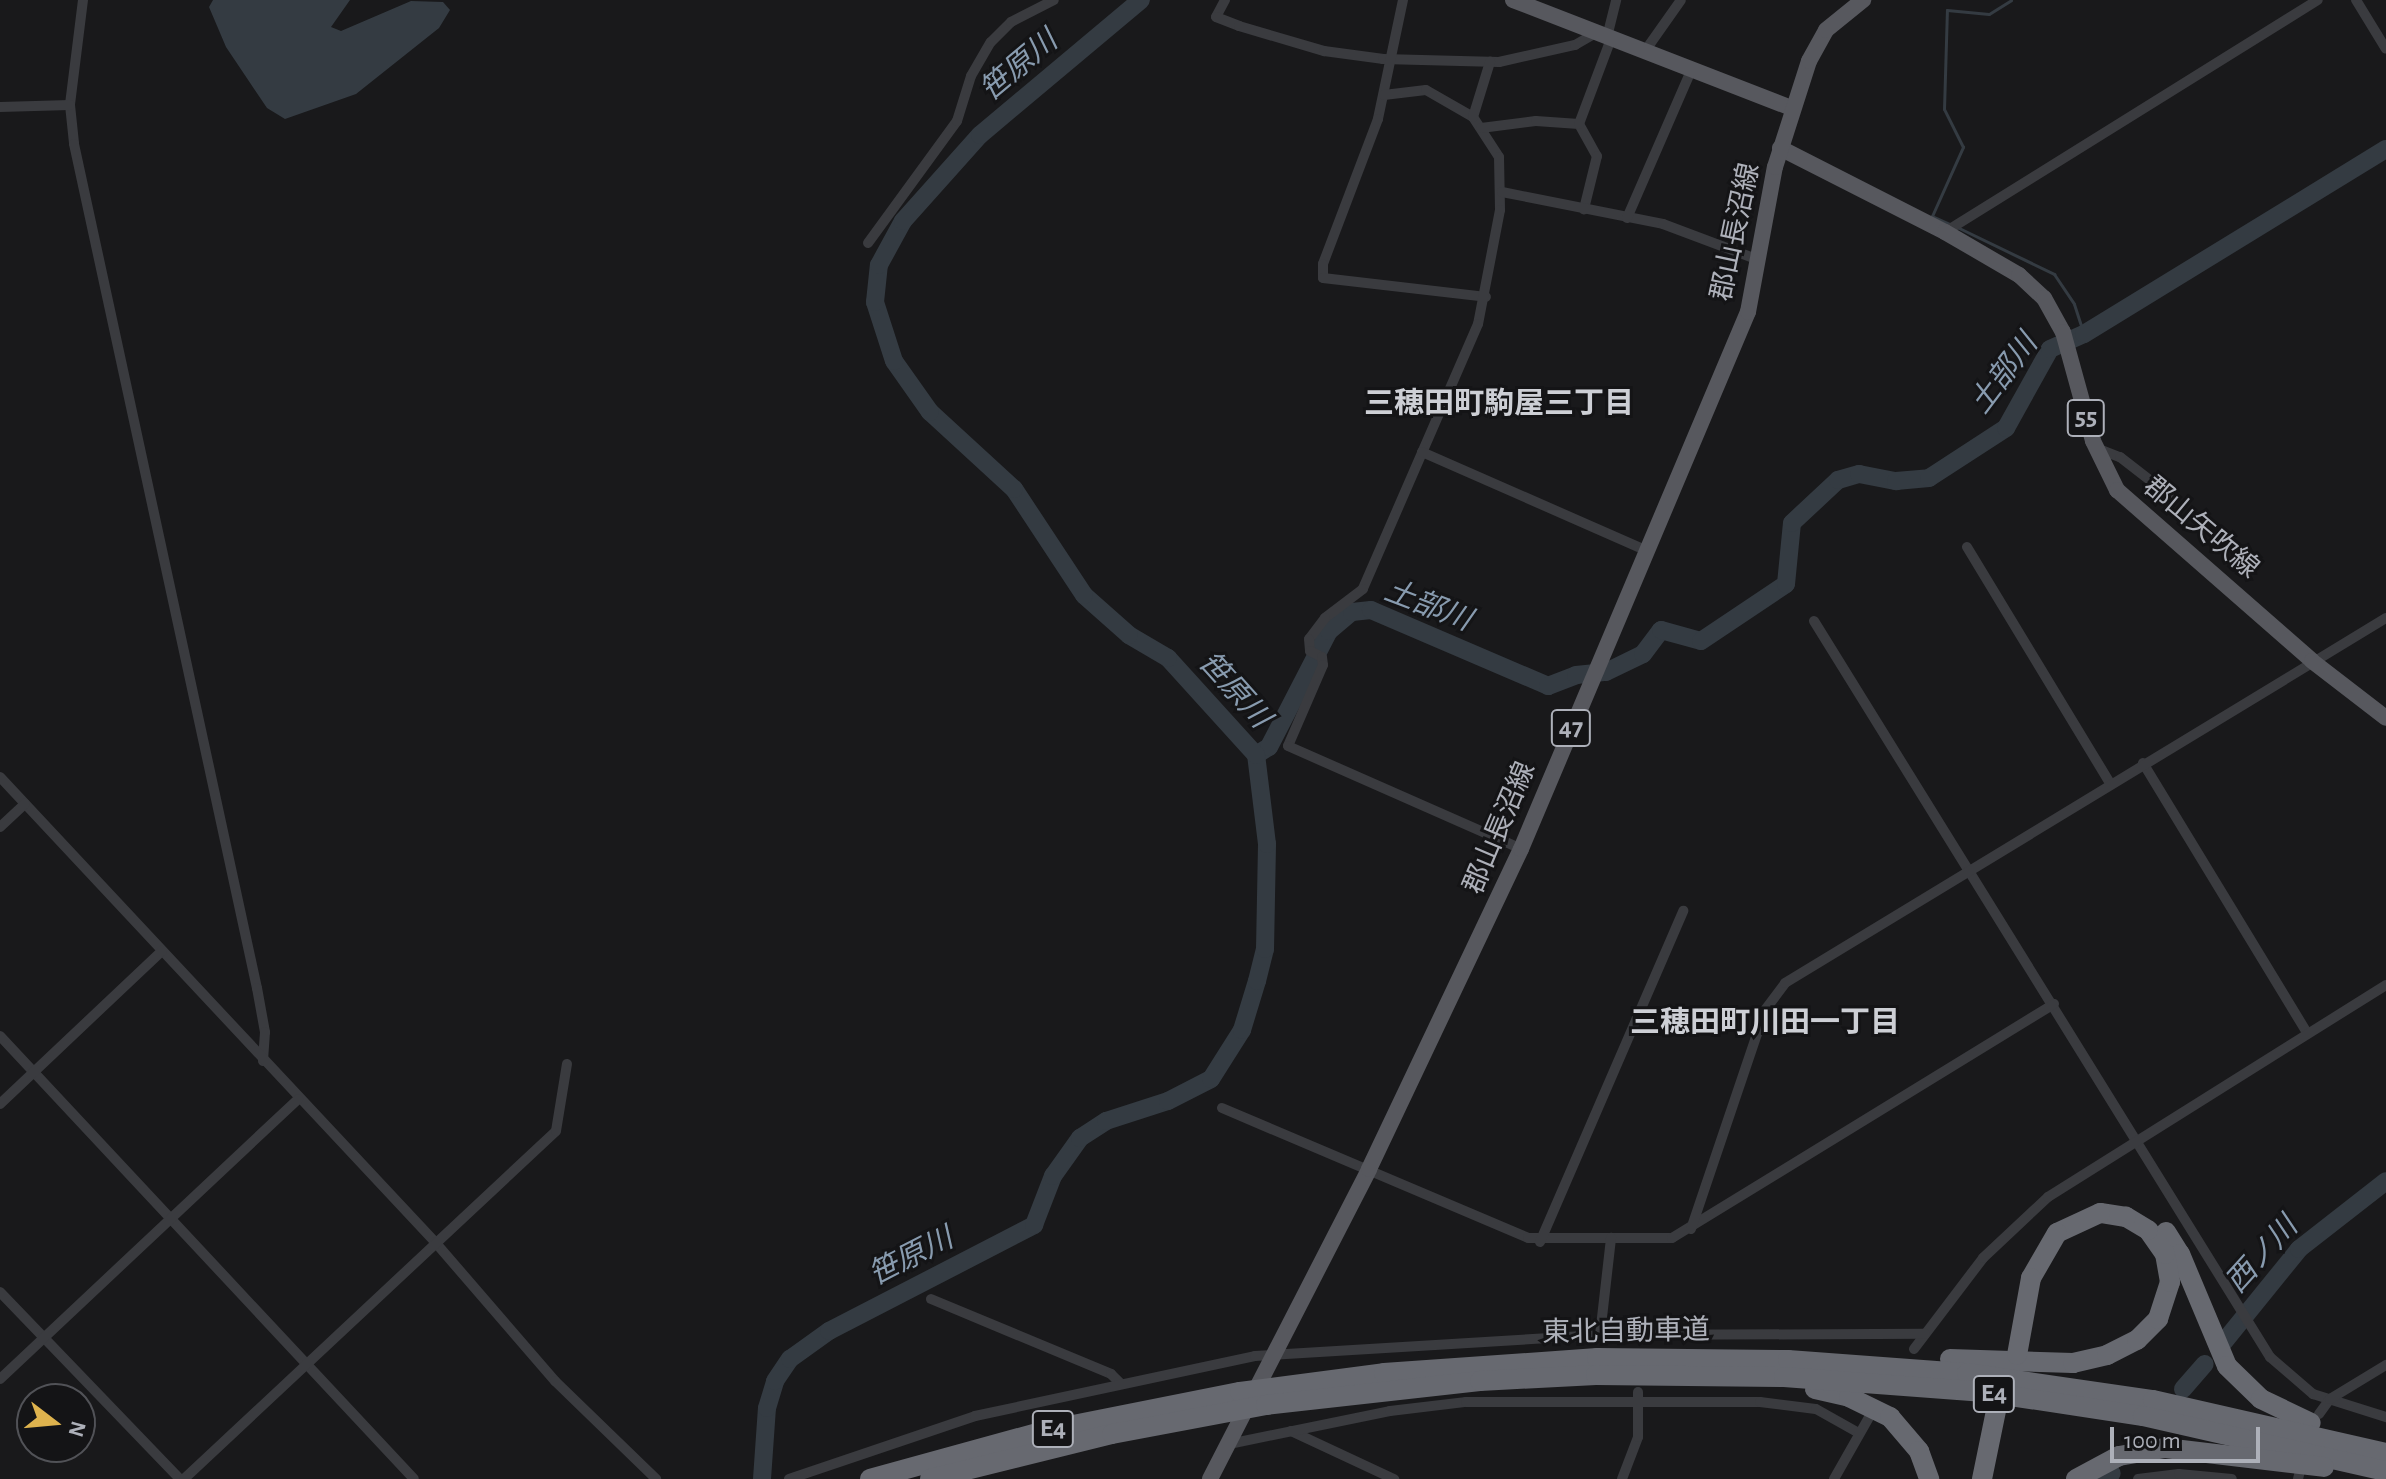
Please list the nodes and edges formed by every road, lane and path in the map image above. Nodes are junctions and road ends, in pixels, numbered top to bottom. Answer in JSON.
{"nodes":[{"id":1,"x":83,"y":0,"type":"edge"},
{"id":2,"x":1054,"y":0,"type":"edge"},
{"id":3,"x":1225,"y":0,"type":"edge"},
{"id":4,"x":1403,"y":0,"type":"edge"},
{"id":5,"x":1513,"y":0,"type":"edge"},
{"id":6,"x":1616,"y":0,"type":"edge"},
{"id":7,"x":1681,"y":0,"type":"edge"},
{"id":8,"x":1863,"y":0,"type":"edge"},
{"id":9,"x":2318,"y":0,"type":"edge"},
{"id":10,"x":2356,"y":0,"type":"edge"},
{"id":11,"x":1605,"y":37,"type":"junction"},
{"id":12,"x":2386,"y":49,"type":"edge"},
{"id":13,"x":1645,"y":51,"type":"junction"},
{"id":14,"x":1388,"y":59,"type":"junction"},
{"id":15,"x":1490,"y":62,"type":"junction"},
{"id":16,"x":1691,"y":71,"type":"junction"},
{"id":17,"x":1384,"y":95,"type":"junction"},
{"id":18,"x":70,"y":105,"type":"junction"},
{"id":19,"x":0,"y":107,"type":"edge"},
{"id":20,"x":1792,"y":108,"type":"junction"},
{"id":21,"x":1473,"y":117,"type":"junction"},
{"id":22,"x":1579,"y":124,"type":"junction"},
{"id":23,"x":1481,"y":128,"type":"junction"},
{"id":24,"x":1780,"y":148,"type":"junction"},
{"id":25,"x":1502,"y":192,"type":"junction"},
{"id":26,"x":1584,"y":209,"type":"junction"},
{"id":27,"x":1627,"y":218,"type":"junction"},
{"id":28,"x":1945,"y":232,"type":"junction"},
{"id":29,"x":868,"y":243,"type":"dead end"},
{"id":30,"x":1759,"y":260,"type":"junction"},
{"id":31,"x":1486,"y":297,"type":"junction"},
{"id":32,"x":2096,"y":448,"type":"junction"},
{"id":33,"x":1422,"y":452,"type":"junction"},
{"id":34,"x":2169,"y":495,"type":"dead end"},
{"id":35,"x":1967,"y":547,"type":"dead end"},
{"id":36,"x":1645,"y":550,"type":"junction"},
{"id":37,"x":2386,"y":618,"type":"edge"},
{"id":38,"x":1814,"y":621,"type":"dead end"},
{"id":39,"x":2312,"y":661,"type":"junction"},
{"id":40,"x":2386,"y":718,"type":"edge"},
{"id":41,"x":2143,"y":763,"type":"junction"},
{"id":42,"x":0,"y":777,"type":"edge"},
{"id":43,"x":2110,"y":783,"type":"junction"},
{"id":44,"x":25,"y":804,"type":"junction"},
{"id":45,"x":0,"y":827,"type":"edge"},
{"id":46,"x":1521,"y":849,"type":"junction"},
{"id":47,"x":1971,"y":871,"type":"junction"},
{"id":48,"x":1683,"y":911,"type":"dead end"},
{"id":49,"x":162,"y":951,"type":"junction"},
{"id":50,"x":2386,"y":985,"type":"edge"},
{"id":51,"x":2054,"y":1004,"type":"junction"},
{"id":52,"x":2307,"y":1033,"type":"junction"},
{"id":53,"x":0,"y":1036,"type":"edge"},
{"id":54,"x":263,"y":1061,"type":"junction"},
{"id":55,"x":567,"y":1064,"type":"dead end"},
{"id":56,"x":34,"y":1072,"type":"junction"},
{"id":57,"x":298,"y":1099,"type":"junction"},
{"id":58,"x":0,"y":1104,"type":"edge"},
{"id":59,"x":1222,"y":1108,"type":"dead end"},
{"id":60,"x":2138,"y":1140,"type":"junction"},
{"id":61,"x":1369,"y":1169,"type":"junction"},
{"id":62,"x":172,"y":1220,"type":"junction"},
{"id":63,"x":1691,"y":1229,"type":"junction"},
{"id":64,"x":1611,"y":1238,"type":"junction"},
{"id":65,"x":435,"y":1242,"type":"junction"},
{"id":66,"x":1540,"y":1242,"type":"junction"},
{"id":67,"x":0,"y":1292,"type":"edge"},
{"id":68,"x":931,"y":1299,"type":"dead end"},
{"id":69,"x":1925,"y":1334,"type":"junction"},
{"id":70,"x":1600,"y":1335,"type":"junction"},
{"id":71,"x":44,"y":1337,"type":"junction"},
{"id":72,"x":1914,"y":1349,"type":"dead end"},
{"id":73,"x":1276,"y":1355,"type":"junction"},
{"id":74,"x":1731,"y":1358,"type":"junction"},
{"id":75,"x":306,"y":1364,"type":"junction"},
{"id":76,"x":2386,"y":1365,"type":"edge"},
{"id":77,"x":1596,"y":1375,"type":"junction"},
{"id":78,"x":0,"y":1379,"type":"edge"},
{"id":79,"x":1121,"y":1384,"type":"junction"},
{"id":80,"x":1638,"y":1392,"type":"dead end"},
{"id":81,"x":1271,"y":1396,"type":"junction"},
{"id":82,"x":2330,"y":1399,"type":"junction"},
{"id":83,"x":1236,"y":1402,"type":"junction"},
{"id":84,"x":1639,"y":1404,"type":"junction"},
{"id":85,"x":1871,"y":1414,"type":"dead end"},
{"id":86,"x":2319,"y":1414,"type":"dead end"},
{"id":87,"x":2386,"y":1417,"type":"edge"},
{"id":88,"x":1291,"y":1431,"type":"junction"},
{"id":89,"x":1857,"y":1432,"type":"junction"},
{"id":90,"x":1229,"y":1444,"type":"junction"},
{"id":91,"x":2386,"y":1444,"type":"edge"},
{"id":92,"x":2386,"y":1453,"type":"edge"},
{"id":93,"x":2386,"y":1471,"type":"edge"},
{"id":94,"x":182,"y":1479,"type":"edge"},
{"id":95,"x":414,"y":1479,"type":"edge"},
{"id":96,"x":656,"y":1479,"type":"edge"},
{"id":97,"x":789,"y":1479,"type":"edge"},
{"id":98,"x":870,"y":1479,"type":"edge"},
{"id":99,"x":930,"y":1479,"type":"edge"},
{"id":100,"x":1210,"y":1479,"type":"edge"},
{"id":101,"x":1217,"y":1479,"type":"edge"},
{"id":102,"x":1394,"y":1479,"type":"edge"},
{"id":103,"x":1622,"y":1479,"type":"edge"},
{"id":104,"x":1834,"y":1479,"type":"edge"},
{"id":105,"x":1929,"y":1479,"type":"edge"},
{"id":106,"x":1982,"y":1479,"type":"edge"},
{"id":107,"x":1994,"y":1479,"type":"edge"},
{"id":108,"x":2076,"y":1479,"type":"edge"},
{"id":109,"x":2138,"y":1479,"type":"edge"},
{"id":110,"x":2232,"y":1479,"type":"edge"},
{"id":111,"x":2379,"y":1479,"type":"edge"}],
"edges":[{"from":1,"to":18,"type":"street"},
{"from":2,"to":29,"type":"street"},
{"from":3,"to":14,"type":"street"},
{"from":4,"to":14,"type":"street"},
{"from":5,"to":11,"type":"main road"},
{"from":6,"to":11,"type":"street"},
{"from":7,"to":13,"type":"street"},
{"from":8,"to":20,"type":"main road","name":"郡山長沼線","number":"47"},
{"from":9,"to":28,"type":"street"},
{"from":10,"to":12,"type":"street"},
{"from":11,"to":13,"type":"main road"},
{"from":11,"to":15,"type":"street"},
{"from":11,"to":22,"type":"street"},
{"from":13,"to":16,"type":"main road"},
{"from":14,"to":15,"type":"street"},
{"from":14,"to":17,"type":"street"},
{"from":15,"to":21,"type":"street"},
{"from":16,"to":20,"type":"main road"},
{"from":16,"to":27,"type":"street"},
{"from":17,"to":21,"type":"street"},
{"from":17,"to":31,"type":"street"},
{"from":18,"to":19,"type":"street"},
{"from":18,"to":54,"type":"street"},
{"from":20,"to":24,"type":"main road","name":"郡山長沼線","number":"47"},
{"from":21,"to":23,"type":"street"},
{"from":22,"to":23,"type":"street"},
{"from":22,"to":26,"type":"street"},
{"from":23,"to":25,"type":"street"},
{"from":24,"to":28,"type":"main road","name":"郡山矢吹線","number":"55"},
{"from":24,"to":30,"type":"main road","name":"郡山長沼線","number":"47"},
{"from":25,"to":26,"type":"street"},
{"from":25,"to":31,"type":"street"},
{"from":26,"to":27,"type":"street"},
{"from":27,"to":30,"type":"street"},
{"from":28,"to":32,"type":"main road","name":"郡山矢吹線","number":"55"},
{"from":30,"to":36,"type":"main road","name":"郡山長沼線","number":"47"},
{"from":31,"to":33,"type":"street"},
{"from":32,"to":34,"type":"street"},
{"from":32,"to":39,"type":"main road","name":"郡山矢吹線","number":"55"},
{"from":33,"to":36,"type":"street"},
{"from":33,"to":46,"type":"street"},
{"from":35,"to":43,"type":"street"},
{"from":36,"to":46,"type":"main road","name":"郡山長沼線","number":"47"},
{"from":37,"to":39,"type":"street"},
{"from":38,"to":47,"type":"street"},
{"from":39,"to":40,"type":"main road","name":"郡山矢吹線","number":"55"},
{"from":39,"to":41,"type":"street"},
{"from":41,"to":43,"type":"street"},
{"from":41,"to":52,"type":"street"},
{"from":42,"to":44,"type":"street"},
{"from":43,"to":47,"type":"street"},
{"from":44,"to":45,"type":"street"},
{"from":44,"to":49,"type":"street"},
{"from":46,"to":61,"type":"main road","name":"郡山長沼線","number":"47"},
{"from":47,"to":51,"type":"street"},
{"from":47,"to":63,"type":"street"},
{"from":48,"to":66,"type":"street"},
{"from":49,"to":54,"type":"street"},
{"from":49,"to":56,"type":"street"},
{"from":50,"to":52,"type":"street"},
{"from":51,"to":60,"type":"street"},
{"from":51,"to":63,"type":"street"},
{"from":52,"to":60,"type":"street"},
{"from":53,"to":56,"type":"street"},
{"from":54,"to":57,"type":"street"},
{"from":55,"to":65,"type":"street"},
{"from":56,"to":58,"type":"street"},
{"from":56,"to":62,"type":"street"},
{"from":57,"to":62,"type":"street"},
{"from":57,"to":65,"type":"street"},
{"from":59,"to":61,"type":"street"},
{"from":60,"to":69,"type":"street"},
{"from":60,"to":82,"type":"street"},
{"from":61,"to":66,"type":"street"},
{"from":61,"to":73,"type":"main road","name":"郡山長沼線","number":"47"},
{"from":62,"to":71,"type":"street"},
{"from":62,"to":75,"type":"street"},
{"from":63,"to":64,"type":"street"},
{"from":64,"to":66,"type":"street"},
{"from":64,"to":70,"type":"street"},
{"from":65,"to":75,"type":"street"},
{"from":65,"to":96,"type":"street"},
{"from":67,"to":71,"type":"street"},
{"from":68,"to":79,"type":"street"},
{"from":69,"to":70,"type":"street"},
{"from":69,"to":72,"type":"street"},
{"from":70,"to":73,"type":"street"},
{"from":71,"to":78,"type":"street"},
{"from":71,"to":94,"type":"street"},
{"from":73,"to":79,"type":"street"},
{"from":73,"to":90,"type":"main road","name":"郡山長沼線","number":"47"},
{"from":74,"to":81,"type":"highway","name":"東北自動車道","number":"E4"},
{"from":74,"to":91,"type":"highway"},
{"from":74,"to":92,"type":"highway","name":"東北自動車道","number":"E4"},
{"from":75,"to":94,"type":"street"},
{"from":75,"to":95,"type":"street"},
{"from":76,"to":82,"type":"street"},
{"from":77,"to":81,"type":"highway","name":"東北自動車道","number":"E4"},
{"from":77,"to":93,"type":"highway","name":"東北自動車道","number":"E4"},
{"from":77,"to":105,"type":"highway"},
{"from":79,"to":97,"type":"street"},
{"from":80,"to":84,"type":"street"},
{"from":81,"to":83,"type":"highway","name":"東北自動車道","number":"E4"},
{"from":82,"to":86,"type":"street"},
{"from":82,"to":87,"type":"street"},
{"from":83,"to":98,"type":"highway","name":"東北自動車道","number":"E4"},
{"from":83,"to":99,"type":"highway","name":"東北自動車道","number":"E4"},
{"from":84,"to":88,"type":"street"},
{"from":84,"to":89,"type":"street"},
{"from":84,"to":103,"type":"street"},
{"from":85,"to":89,"type":"street"},
{"from":88,"to":90,"type":"street"},
{"from":88,"to":102,"type":"street"},
{"from":89,"to":104,"type":"street"},
{"from":90,"to":100,"type":"main road","name":"郡山長沼線","number":"47"},
{"from":90,"to":101,"type":"main road","name":"郡山長沼線","number":"47"},
{"from":106,"to":107,"type":"highway"},
{"from":108,"to":111,"type":"highway"},
{"from":109,"to":110,"type":"street"}]}
